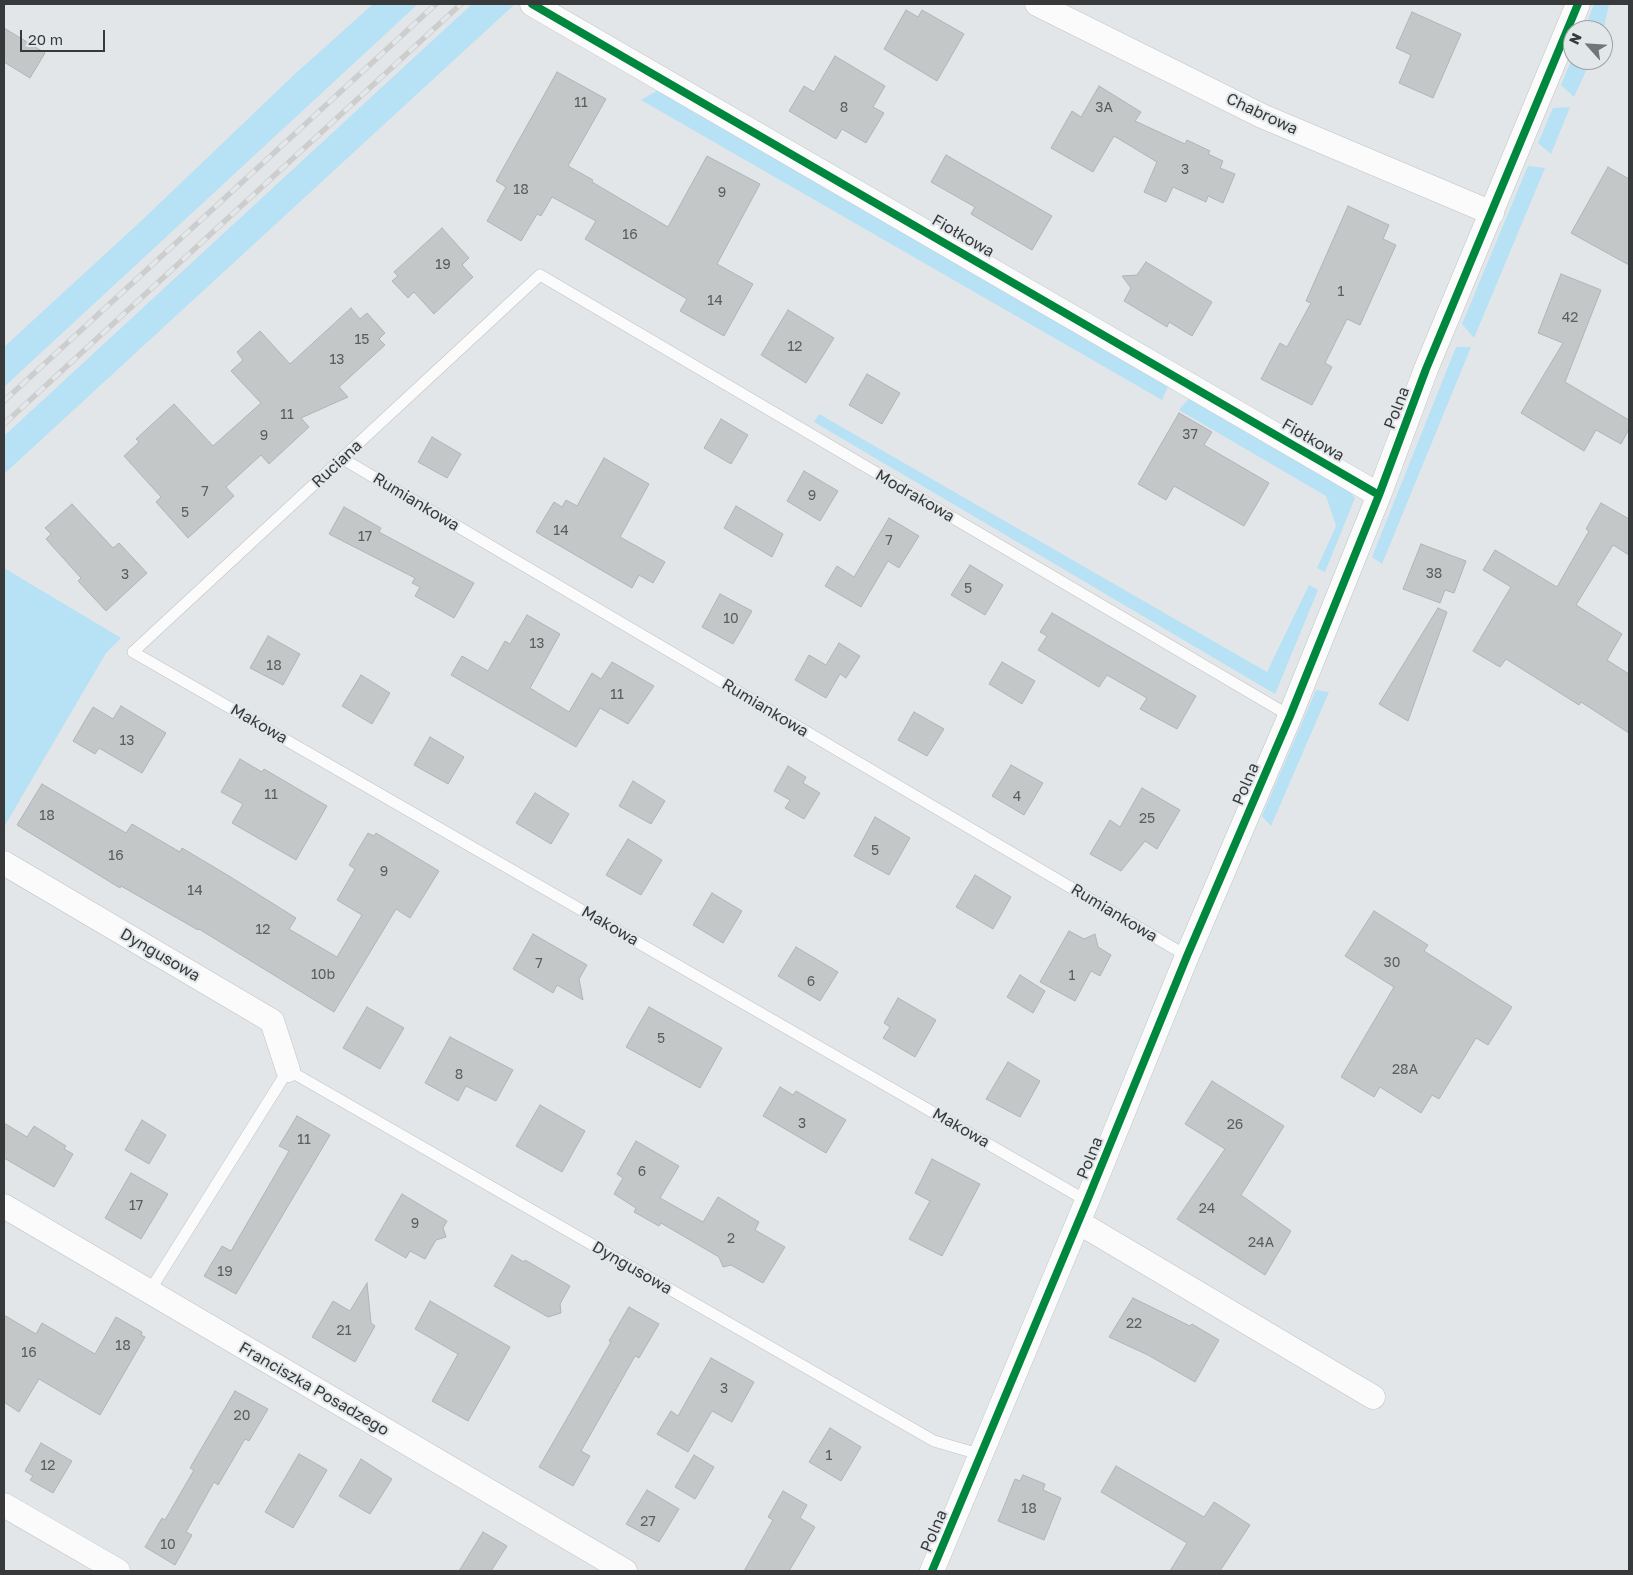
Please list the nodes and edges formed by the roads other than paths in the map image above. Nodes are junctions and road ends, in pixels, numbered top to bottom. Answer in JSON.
{"nodes":[{"id":1,"x":532,"y":4,"type":"edge"},
{"id":2,"x":1037,"y":4,"type":"edge"},
{"id":3,"x":1578,"y":4,"type":"edge"},
{"id":4,"x":1492,"y":213,"type":"junction"},
{"id":5,"x":540,"y":276,"type":"joint"},
{"id":6,"x":343,"y":459,"type":"junction"},
{"id":7,"x":1379,"y":495,"type":"junction"},
{"id":8,"x":132,"y":652,"type":"joint"},
{"id":9,"x":1290,"y":716,"type":"junction"},
{"id":10,"x":4,"y":863,"type":"edge"},
{"id":11,"x":1186,"y":956,"type":"junction"},
{"id":12,"x":288,"y":1070,"type":"junction"},
{"id":13,"x":1087,"y":1201,"type":"junction"},
{"id":14,"x":4,"y":1206,"type":"edge"},
{"id":15,"x":1078,"y":1222,"type":"junction"},
{"id":16,"x":148,"y":1292,"type":"junction"},
{"id":17,"x":1373,"y":1397,"type":"dead end"},
{"id":18,"x":982,"y":1455,"type":"junction"},
{"id":19,"x":4,"y":1505,"type":"edge"},
{"id":20,"x":118,"y":1571,"type":"edge"},
{"id":21,"x":624,"y":1571,"type":"edge"},
{"id":22,"x":932,"y":1571,"type":"edge"}],
"edges":[{"from":1,"to":7,"type":"street","name":"Fiołkowa"},
{"from":2,"to":4,"type":"street","name":"Chabrowa"},
{"from":3,"to":4,"type":"street","name":"Polna"},
{"from":4,"to":7,"type":"street","name":"Polna"},
{"from":5,"to":6,"type":"lane","name":"Ruciana"},
{"from":5,"to":9,"type":"lane","name":"Modrakowa"},
{"from":6,"to":8,"type":"lane","name":"Ruciana"},
{"from":6,"to":11,"type":"lane","name":"Rumiankowa"},
{"from":7,"to":9,"type":"street","name":"Polna"},
{"from":8,"to":13,"type":"lane","name":"Makowa"},
{"from":9,"to":11,"type":"street","name":"Polna"},
{"from":10,"to":12,"type":"street","name":"Dyngusowa"},
{"from":11,"to":13,"type":"street","name":"Polna"},
{"from":12,"to":16,"type":"lane"},
{"from":12,"to":18,"type":"lane","name":"Dyngusowa"},
{"from":13,"to":15,"type":"street","name":"Polna"},
{"from":14,"to":16,"type":"street","name":"Franciszka Posadzego"},
{"from":15,"to":17,"type":"street"},
{"from":15,"to":18,"type":"street","name":"Polna"},
{"from":16,"to":21,"type":"street","name":"Franciszka Posadzego"},
{"from":18,"to":22,"type":"street","name":"Polna"},
{"from":19,"to":20,"type":"street"}]}
